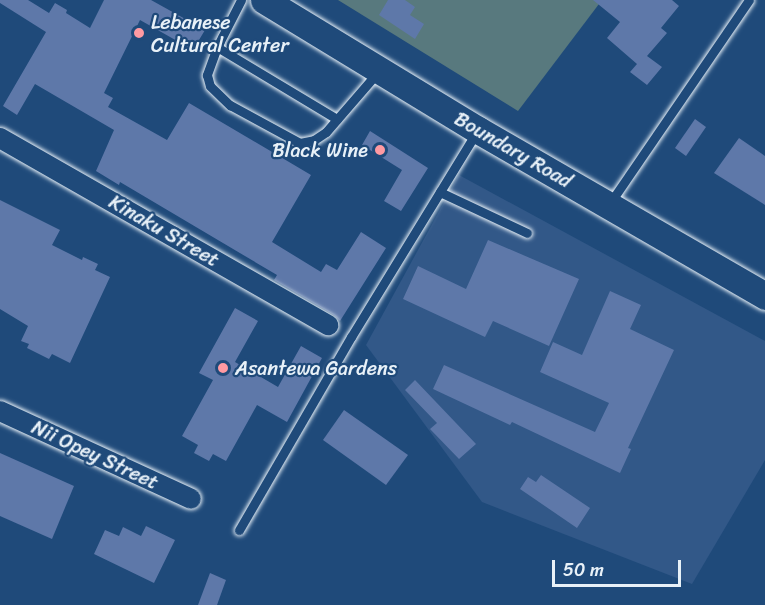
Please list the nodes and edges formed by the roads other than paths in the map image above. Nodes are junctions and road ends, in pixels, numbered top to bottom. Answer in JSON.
{"nodes":[{"id":1,"x":241,"y":0,"type":"edge"},
{"id":2,"x":264,"y":0,"type":"edge"},
{"id":3,"x":749,"y":0,"type":"edge"},
{"id":4,"x":217,"y":48,"type":"junction"},
{"id":5,"x":379,"y":70,"type":"junction"},
{"id":6,"x":337,"y":118,"type":"junction"},
{"id":7,"x":478,"y":130,"type":"junction"},
{"id":8,"x":0,"y":138,"type":"edge"},
{"id":9,"x":440,"y":192,"type":"junction"},
{"id":10,"x":608,"y":206,"type":"junction"},
{"id":11,"x":526,"y":233,"type":"dead end"},
{"id":12,"x":765,"y":296,"type":"edge"},
{"id":13,"x":328,"y":325,"type":"dead end"},
{"id":14,"x":0,"y":411,"type":"edge"},
{"id":15,"x":191,"y":499,"type":"dead end"},
{"id":16,"x":239,"y":530,"type":"dead end"}],
"edges":[{"from":1,"to":4,"type":"lane"},
{"from":2,"to":5,"type":"main road","name":"Boundary Road"},
{"from":3,"to":10,"type":"lane"},
{"from":4,"to":6,"type":"lane"},
{"from":4,"to":6,"type":"lane"},
{"from":5,"to":6,"type":"lane"},
{"from":5,"to":7,"type":"main road","name":"Boundary Road"},
{"from":7,"to":9,"type":"lane"},
{"from":7,"to":10,"type":"main road","name":"Boundary Road"},
{"from":8,"to":13,"type":"street","name":"Kinaku Street"},
{"from":9,"to":11,"type":"lane"},
{"from":9,"to":16,"type":"lane"},
{"from":10,"to":12,"type":"main road","name":"Boundary Road"},
{"from":14,"to":15,"type":"street","name":"Nii Opey Street"}]}
